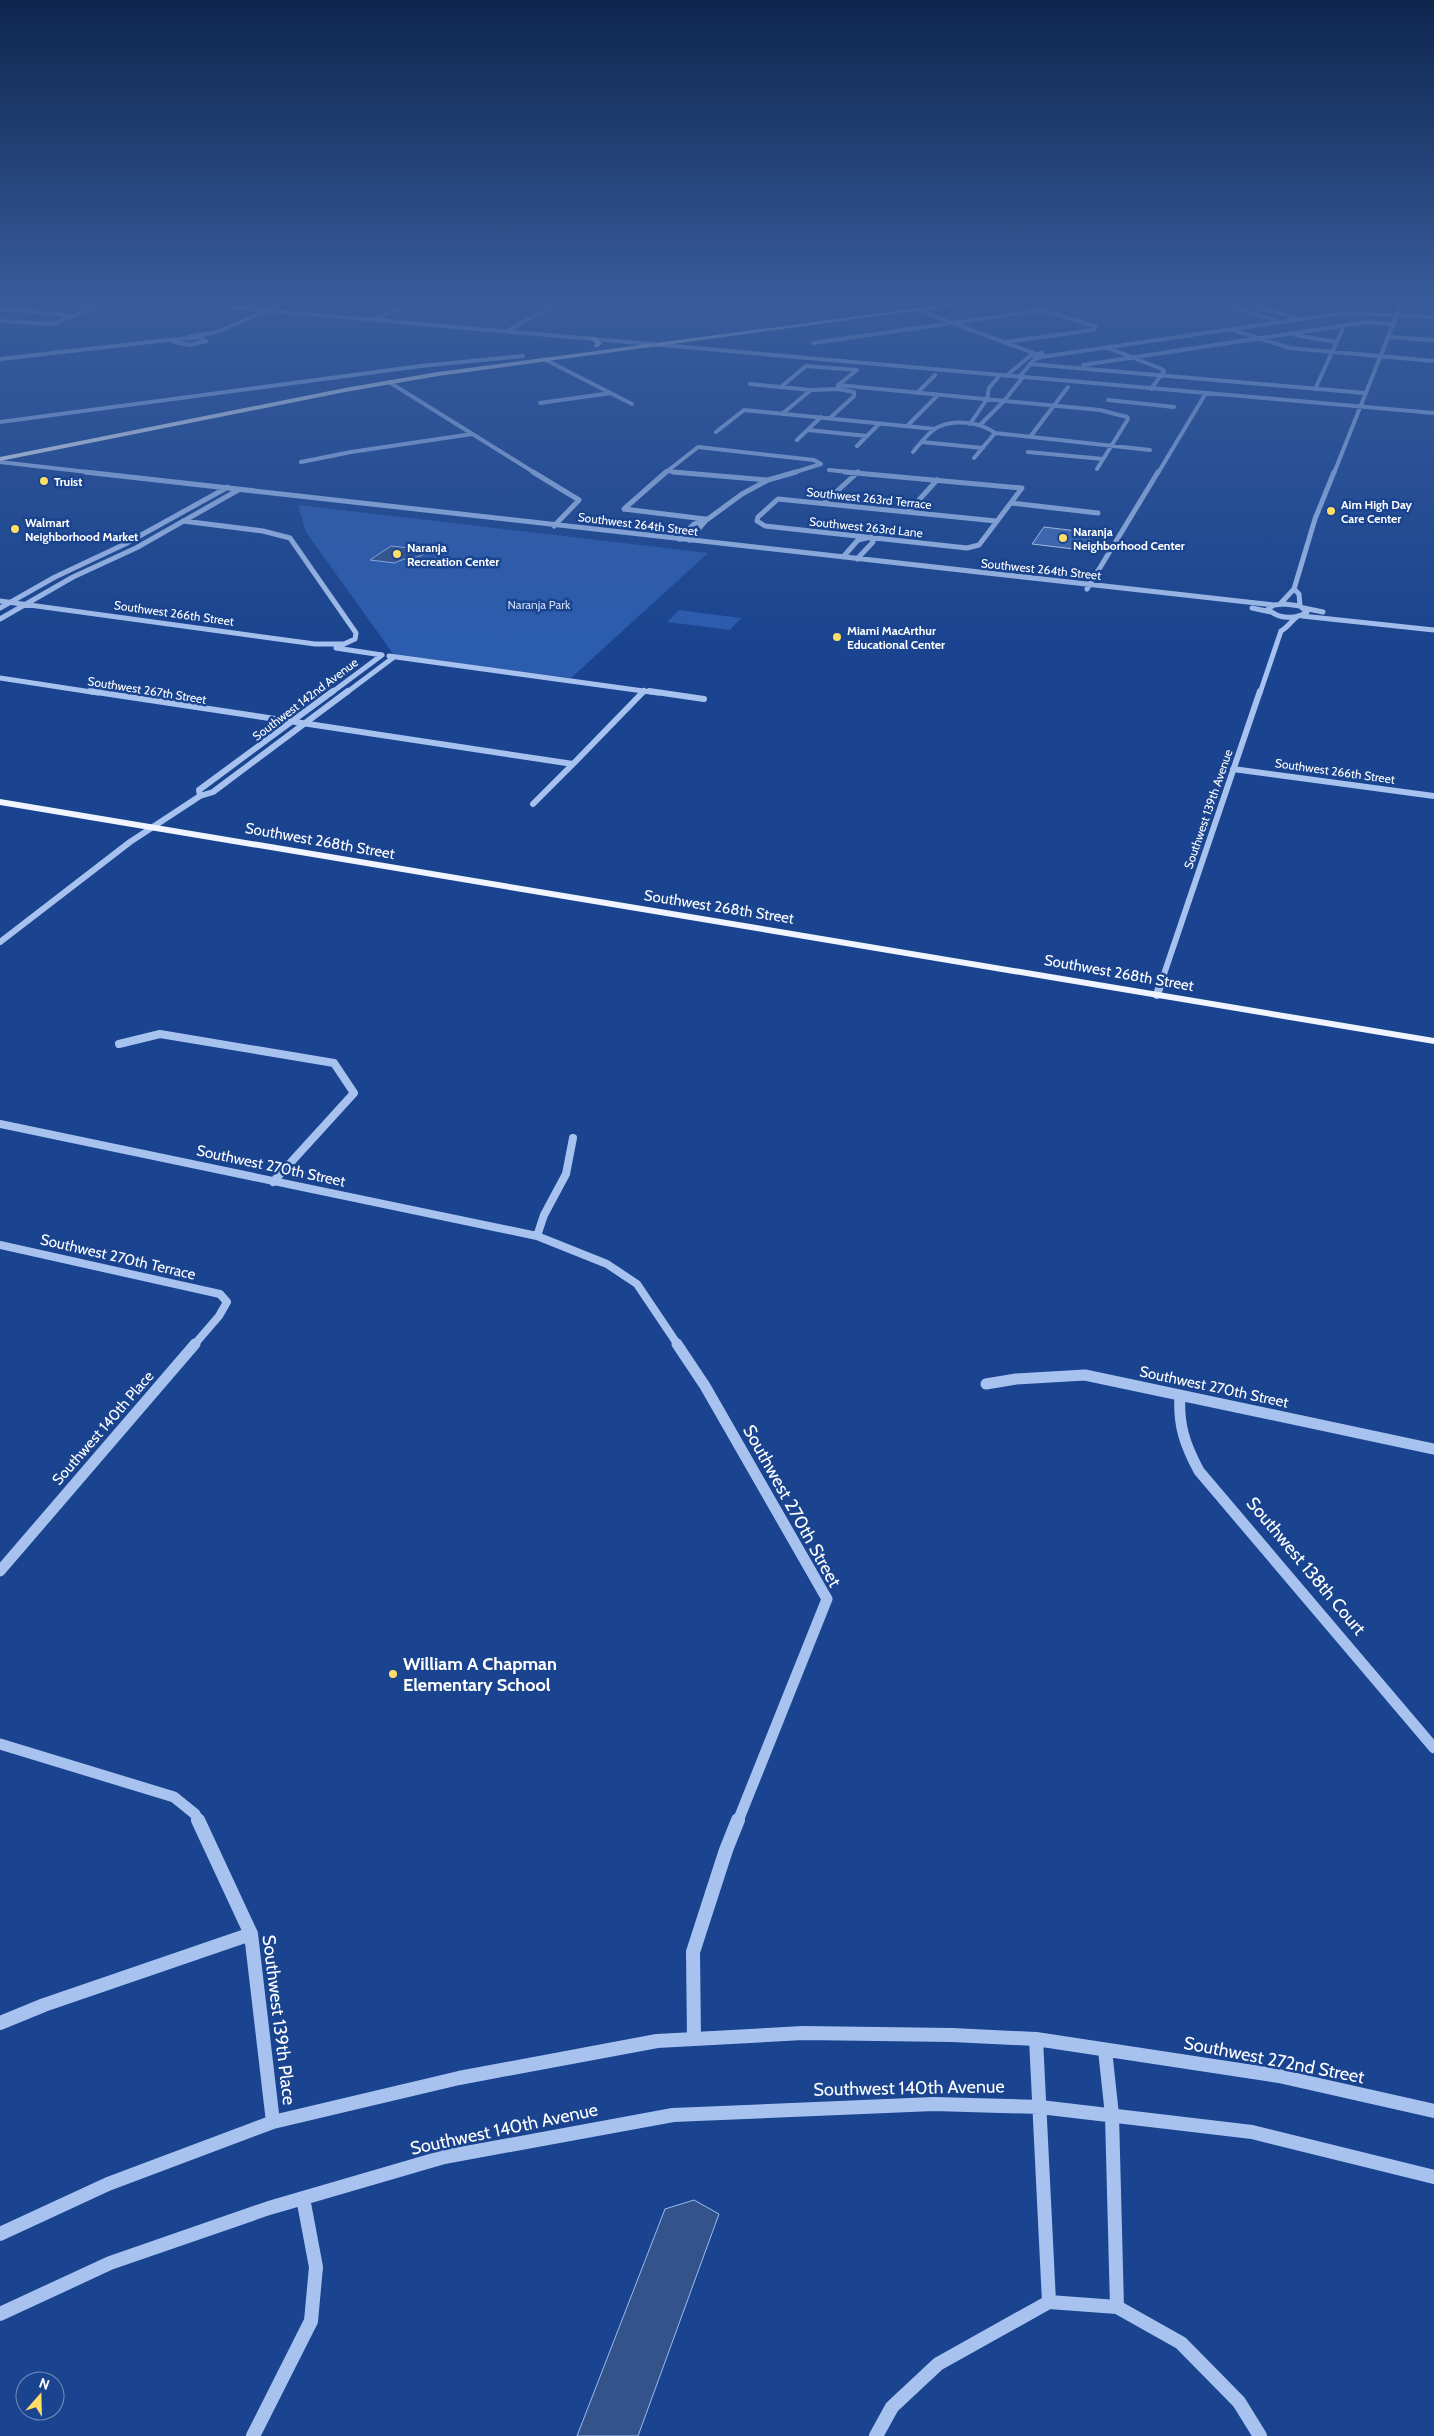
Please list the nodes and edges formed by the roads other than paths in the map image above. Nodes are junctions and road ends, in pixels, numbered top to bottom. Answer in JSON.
{"nodes":[{"id":1,"x":48,"y":416,"type":"edge"},
{"id":2,"x":183,"y":416,"type":"edge"},
{"id":3,"x":222,"y":416,"type":"edge"},
{"id":4,"x":443,"y":416,"type":"edge"},
{"id":5,"x":737,"y":416,"type":"edge"},
{"id":6,"x":804,"y":416,"type":"edge"},
{"id":7,"x":833,"y":416,"type":"edge"},
{"id":8,"x":917,"y":416,"type":"edge"},
{"id":9,"x":976,"y":416,"type":"edge"},
{"id":10,"x":989,"y":416,"type":"edge"},
{"id":11,"x":1047,"y":416,"type":"edge"},
{"id":12,"x":1125,"y":416,"type":"edge"},
{"id":13,"x":1192,"y":416,"type":"edge"},
{"id":14,"x":1357,"y":416,"type":"edge"},
{"id":15,"x":821,"y":417,"type":"junction"},
{"id":16,"x":830,"y":418,"type":"junction"},
{"id":17,"x":0,"y":422,"type":"edge"},
{"id":18,"x":880,"y":423,"type":"junction"},
{"id":19,"x":970,"y":424,"type":"junction"},
{"id":20,"x":980,"y":425,"type":"junction"},
{"id":21,"x":907,"y":426,"type":"junction"},
{"id":22,"x":935,"y":429,"type":"junction"},
{"id":23,"x":808,"y":430,"type":"junction"},
{"id":24,"x":716,"y":432,"type":"dead end"},
{"id":25,"x":472,"y":434,"type":"junction"},
{"id":26,"x":995,"y":434,"type":"junction"},
{"id":27,"x":867,"y":436,"type":"junction"},
{"id":28,"x":1030,"y":437,"type":"junction"},
{"id":29,"x":797,"y":440,"type":"dead end"},
{"id":30,"x":922,"y":442,"type":"junction"},
{"id":31,"x":857,"y":446,"type":"dead end"},
{"id":32,"x":1112,"y":446,"type":"junction"},
{"id":33,"x":983,"y":448,"type":"junction"},
{"id":34,"x":1150,"y":450,"type":"dead end"},
{"id":35,"x":0,"y":451,"type":"edge"},
{"id":36,"x":913,"y":452,"type":"dead end"},
{"id":37,"x":1028,"y":452,"type":"dead end"},
{"id":38,"x":974,"y":458,"type":"dead end"},
{"id":39,"x":1103,"y":459,"type":"junction"},
{"id":40,"x":0,"y":460,"type":"edge"},
{"id":41,"x":300,"y":462,"type":"dead end"},
{"id":42,"x":0,"y":466,"type":"edge"},
{"id":43,"x":1097,"y":469,"type":"dead end"},
{"id":44,"x":829,"y":470,"type":"dead end"},
{"id":45,"x":667,"y":471,"type":"junction"},
{"id":46,"x":858,"y":472,"type":"junction"},
{"id":47,"x":768,"y":480,"type":"junction"},
{"id":48,"x":938,"y":480,"type":"junction"},
{"id":49,"x":228,"y":487,"type":"junction"},
{"id":50,"x":241,"y":489,"type":"junction"},
{"id":51,"x":220,"y":491,"type":"junction"},
{"id":52,"x":233,"y":493,"type":"junction"},
{"id":53,"x":1011,"y":503,"type":"junction"},
{"id":54,"x":824,"y":504,"type":"junction"},
{"id":55,"x":908,"y":512,"type":"junction"},
{"id":56,"x":1098,"y":513,"type":"dead end"},
{"id":57,"x":708,"y":519,"type":"junction"},
{"id":58,"x":183,"y":521,"type":"junction"},
{"id":59,"x":996,"y":521,"type":"junction"},
{"id":60,"x":555,"y":524,"type":"junction"},
{"id":61,"x":763,"y":525,"type":"joint"},
{"id":62,"x":549,"y":529,"type":"junction"},
{"id":63,"x":871,"y":537,"type":"junction"},
{"id":64,"x":679,"y":538,"type":"junction"},
{"id":65,"x":689,"y":540,"type":"junction"},
{"id":66,"x":852,"y":547,"type":"junction"},
{"id":67,"x":867,"y":548,"type":"junction"},
{"id":68,"x":844,"y":557,"type":"junction"},
{"id":69,"x":857,"y":559,"type":"junction"},
{"id":70,"x":1088,"y":587,"type":"junction"},
{"id":71,"x":1294,"y":588,"type":"junction"},
{"id":72,"x":0,"y":601,"type":"edge"},
{"id":73,"x":10,"y":602,"type":"junction"},
{"id":74,"x":1277,"y":604,"type":"junction"},
{"id":75,"x":25,"y":605,"type":"junction"},
{"id":76,"x":1302,"y":607,"type":"junction"},
{"id":77,"x":0,"y":608,"type":"edge"},
{"id":78,"x":1273,"y":614,"type":"junction"},
{"id":79,"x":1300,"y":616,"type":"junction"},
{"id":80,"x":0,"y":618,"type":"edge"},
{"id":81,"x":1434,"y":624,"type":"edge"},
{"id":82,"x":1434,"y":630,"type":"edge"},
{"id":83,"x":1281,"y":631,"type":"junction"},
{"id":84,"x":326,"y":646,"type":"junction"},
{"id":85,"x":382,"y":655,"type":"junction"},
{"id":86,"x":394,"y":657,"type":"junction"},
{"id":87,"x":0,"y":678,"type":"edge"},
{"id":88,"x":644,"y":691,"type":"junction"},
{"id":89,"x":704,"y":699,"type":"dead end"},
{"id":90,"x":290,"y":723,"type":"junction"},
{"id":91,"x":305,"y":725,"type":"junction"},
{"id":92,"x":572,"y":764,"type":"junction"},
{"id":93,"x":1233,"y":769,"type":"junction"},
{"id":94,"x":200,"y":796,"type":"junction"},
{"id":95,"x":1434,"y":796,"type":"edge"},
{"id":96,"x":0,"y":802,"type":"edge"},
{"id":97,"x":533,"y":804,"type":"dead end"},
{"id":98,"x":154,"y":828,"type":"junction"},
{"id":99,"x":0,"y":942,"type":"edge"},
{"id":100,"x":1157,"y":994,"type":"junction"},
{"id":101,"x":1434,"y":1041,"type":"edge"},
{"id":102,"x":119,"y":1044,"type":"dead end"},
{"id":103,"x":0,"y":1124,"type":"edge"},
{"id":104,"x":573,"y":1138,"type":"dead end"},
{"id":105,"x":274,"y":1182,"type":"junction"},
{"id":106,"x":537,"y":1236,"type":"junction"},
{"id":107,"x":0,"y":1245,"type":"edge"},
{"id":108,"x":227,"y":1302,"type":"joint"},
{"id":109,"x":986,"y":1384,"type":"dead end"},
{"id":110,"x":1180,"y":1395,"type":"junction"},
{"id":111,"x":1434,"y":1449,"type":"edge"},
{"id":112,"x":0,"y":1571,"type":"edge"},
{"id":113,"x":0,"y":1744,"type":"edge"},
{"id":114,"x":1434,"y":1748,"type":"edge"},
{"id":115,"x":251,"y":1934,"type":"junction"},
{"id":116,"x":0,"y":2023,"type":"edge"},
{"id":117,"x":694,"y":2039,"type":"junction"},
{"id":118,"x":1036,"y":2039,"type":"junction"},
{"id":119,"x":1105,"y":2050,"type":"junction"},
{"id":120,"x":1040,"y":2107,"type":"junction"},
{"id":121,"x":1434,"y":2111,"type":"edge"},
{"id":122,"x":1112,"y":2115,"type":"junction"},
{"id":123,"x":273,"y":2122,"type":"junction"},
{"id":124,"x":1434,"y":2177,"type":"edge"},
{"id":125,"x":304,"y":2198,"type":"junction"},
{"id":126,"x":0,"y":2234,"type":"edge"},
{"id":127,"x":1049,"y":2302,"type":"junction"},
{"id":128,"x":1117,"y":2307,"type":"junction"},
{"id":129,"x":0,"y":2314,"type":"edge"},
{"id":130,"x":252,"y":2436,"type":"edge"},
{"id":131,"x":876,"y":2436,"type":"edge"},
{"id":132,"x":1260,"y":2436,"type":"edge"}],
"edges":[{"from":1,"to":17,"type":"street"},
{"from":2,"to":35,"type":"highway"},
{"from":3,"to":40,"type":"highway"},
{"from":4,"to":25,"type":"street"},
{"from":5,"to":24,"type":"street"},
{"from":6,"to":15,"type":"street"},
{"from":7,"to":16,"type":"street"},
{"from":8,"to":21,"type":"street"},
{"from":9,"to":19,"type":"street"},
{"from":10,"to":20,"type":"street"},
{"from":11,"to":28,"type":"street"},
{"from":12,"to":32,"type":"street"},
{"from":13,"to":70,"type":"street"},
{"from":14,"to":71,"type":"street"},
{"from":15,"to":16,"type":"street"},
{"from":15,"to":23,"type":"street"},
{"from":16,"to":18,"type":"street"},
{"from":18,"to":21,"type":"street"},
{"from":18,"to":27,"type":"street"},
{"from":19,"to":20,"type":"street"},
{"from":19,"to":22,"type":"street"},
{"from":20,"to":26,"type":"street"},
{"from":21,"to":22,"type":"street"},
{"from":22,"to":30,"type":"street"},
{"from":23,"to":27,"type":"street"},
{"from":23,"to":29,"type":"street"},
{"from":25,"to":41,"type":"street"},
{"from":25,"to":60,"type":"street"},
{"from":26,"to":28,"type":"street"},
{"from":26,"to":33,"type":"street"},
{"from":27,"to":31,"type":"street"},
{"from":28,"to":32,"type":"street"},
{"from":30,"to":33,"type":"street"},
{"from":30,"to":36,"type":"street"},
{"from":32,"to":34,"type":"street"},
{"from":32,"to":39,"type":"street"},
{"from":33,"to":38,"type":"street"},
{"from":37,"to":39,"type":"street"},
{"from":39,"to":43,"type":"street"},
{"from":40,"to":49,"type":"street","name":"Southwest 264th Street"},
{"from":42,"to":51,"type":"street","name":"Southwest 264th Street"},
{"from":44,"to":46,"type":"street"},
{"from":45,"to":47,"type":"street"},
{"from":45,"to":47,"type":"street"},
{"from":45,"to":57,"type":"street"},
{"from":46,"to":48,"type":"street"},
{"from":46,"to":54,"type":"street"},
{"from":47,"to":57,"type":"street"},
{"from":48,"to":53,"type":"street"},
{"from":48,"to":55,"type":"street"},
{"from":49,"to":50,"type":"street","name":"Southwest 264th Street"},
{"from":49,"to":51,"type":"street"},
{"from":50,"to":52,"type":"street"},
{"from":50,"to":60,"type":"street","name":"Southwest 264th Street"},
{"from":51,"to":52,"type":"street","name":"Southwest 264th Street"},
{"from":51,"to":73,"type":"street"},
{"from":52,"to":58,"type":"street"},
{"from":52,"to":62,"type":"street","name":"Southwest 264th Street"},
{"from":53,"to":56,"type":"street"},
{"from":53,"to":59,"type":"street"},
{"from":54,"to":55,"type":"street","name":"Southwest 263rd Terrace"},
{"from":54,"to":61,"type":"street","name":"Southwest 263rd Terrace"},
{"from":55,"to":59,"type":"street","name":"Southwest 263rd Terrace"},
{"from":57,"to":64,"type":"street"},
{"from":57,"to":65,"type":"street"},
{"from":58,"to":75,"type":"street"},
{"from":58,"to":84,"type":"street","name":"Southwest 266th Street"},
{"from":59,"to":63,"type":"street","name":"Southwest 263rd Lane"},
{"from":60,"to":62,"type":"street"},
{"from":60,"to":64,"type":"street","name":"Southwest 264th Street"},
{"from":61,"to":63,"type":"street","name":"Southwest 263rd Lane"},
{"from":62,"to":70,"type":"street","name":"Southwest 264th Street"},
{"from":63,"to":66,"type":"street"},
{"from":63,"to":67,"type":"street"},
{"from":64,"to":65,"type":"street","name":"Southwest 264th Street"},
{"from":65,"to":68,"type":"street","name":"Southwest 264th Street"},
{"from":66,"to":67,"type":"street"},
{"from":66,"to":68,"type":"street"},
{"from":67,"to":69,"type":"street"},
{"from":68,"to":69,"type":"street","name":"Southwest 264th Street"},
{"from":69,"to":70,"type":"street","name":"Southwest 264th Street"},
{"from":70,"to":74,"type":"street","name":"Southwest 264th Street"},
{"from":70,"to":78,"type":"street","name":"Southwest 264th Street"},
{"from":71,"to":74,"type":"street"},
{"from":71,"to":76,"type":"street"},
{"from":72,"to":73,"type":"street","name":"Southwest 266th Street"},
{"from":73,"to":75,"type":"street","name":"Southwest 266th Street"},
{"from":73,"to":77,"type":"street"},
{"from":74,"to":76,"type":"street","name":"Southwest 264th Street"},
{"from":74,"to":78,"type":"street"},
{"from":75,"to":80,"type":"street"},
{"from":75,"to":84,"type":"street","name":"Southwest 266th Street"},
{"from":76,"to":79,"type":"street"},
{"from":76,"to":81,"type":"street"},
{"from":78,"to":79,"type":"street","name":"Southwest 264th Street"},
{"from":78,"to":83,"type":"street"},
{"from":79,"to":82,"type":"street"},
{"from":79,"to":83,"type":"street","name":"Southwest 139th Avenue"},
{"from":83,"to":93,"type":"street","name":"Southwest 139th Avenue"},
{"from":84,"to":85,"type":"street","name":"Southwest 142nd Avenue"},
{"from":85,"to":86,"type":"street"},
{"from":85,"to":90,"type":"street","name":"Southwest 142nd Avenue"},
{"from":86,"to":88,"type":"street"},
{"from":86,"to":91,"type":"street","name":"Southwest 142nd Avenue"},
{"from":87,"to":90,"type":"street","name":"Southwest 267th Street"},
{"from":88,"to":89,"type":"street"},
{"from":88,"to":92,"type":"street"},
{"from":90,"to":91,"type":"street"},
{"from":90,"to":94,"type":"street","name":"Southwest 142nd Avenue"},
{"from":91,"to":92,"type":"street"},
{"from":91,"to":94,"type":"street","name":"Southwest 142nd Avenue"},
{"from":92,"to":97,"type":"street"},
{"from":93,"to":95,"type":"street","name":"Southwest 266th Street"},
{"from":93,"to":100,"type":"street","name":"Southwest 139th Avenue"},
{"from":94,"to":98,"type":"street","name":"Southwest 142nd Avenue"},
{"from":96,"to":98,"type":"main road","name":"Southwest 268th Street"},
{"from":98,"to":99,"type":"street","name":"Southwest 142nd Avenue"},
{"from":98,"to":100,"type":"main road","name":"Southwest 268th Street"},
{"from":100,"to":101,"type":"main road","name":"Southwest 268th Street"},
{"from":102,"to":105,"type":"street"},
{"from":103,"to":105,"type":"street","name":"Southwest 270th Street"},
{"from":104,"to":106,"type":"street"},
{"from":105,"to":106,"type":"street","name":"Southwest 270th Street"},
{"from":106,"to":117,"type":"street","name":"Southwest 270th Street"},
{"from":107,"to":108,"type":"street","name":"Southwest 270th Terrace"},
{"from":108,"to":112,"type":"street","name":"Southwest 140th Place"},
{"from":109,"to":110,"type":"street","name":"Southwest 270th Street"},
{"from":110,"to":111,"type":"street","name":"Southwest 270th Street"},
{"from":110,"to":114,"type":"street","name":"Southwest 138th Court"},
{"from":113,"to":115,"type":"street","name":"Southwest 139th Place"},
{"from":115,"to":116,"type":"street"},
{"from":115,"to":123,"type":"street","name":"Southwest 139th Place"},
{"from":117,"to":118,"type":"street"},
{"from":117,"to":123,"type":"street"},
{"from":118,"to":119,"type":"street","name":"Southwest 272nd Street"},
{"from":118,"to":120,"type":"street"},
{"from":119,"to":121,"type":"street","name":"Southwest 272nd Street"},
{"from":119,"to":122,"type":"street"},
{"from":120,"to":122,"type":"street"},
{"from":120,"to":125,"type":"street","name":"Southwest 140th Avenue"},
{"from":120,"to":127,"type":"street"},
{"from":122,"to":124,"type":"street"},
{"from":122,"to":128,"type":"street"},
{"from":123,"to":126,"type":"street"},
{"from":125,"to":129,"type":"street","name":"Southwest 140th Avenue"},
{"from":125,"to":130,"type":"street"},
{"from":127,"to":128,"type":"street"},
{"from":127,"to":131,"type":"street"},
{"from":128,"to":132,"type":"street"}]}
